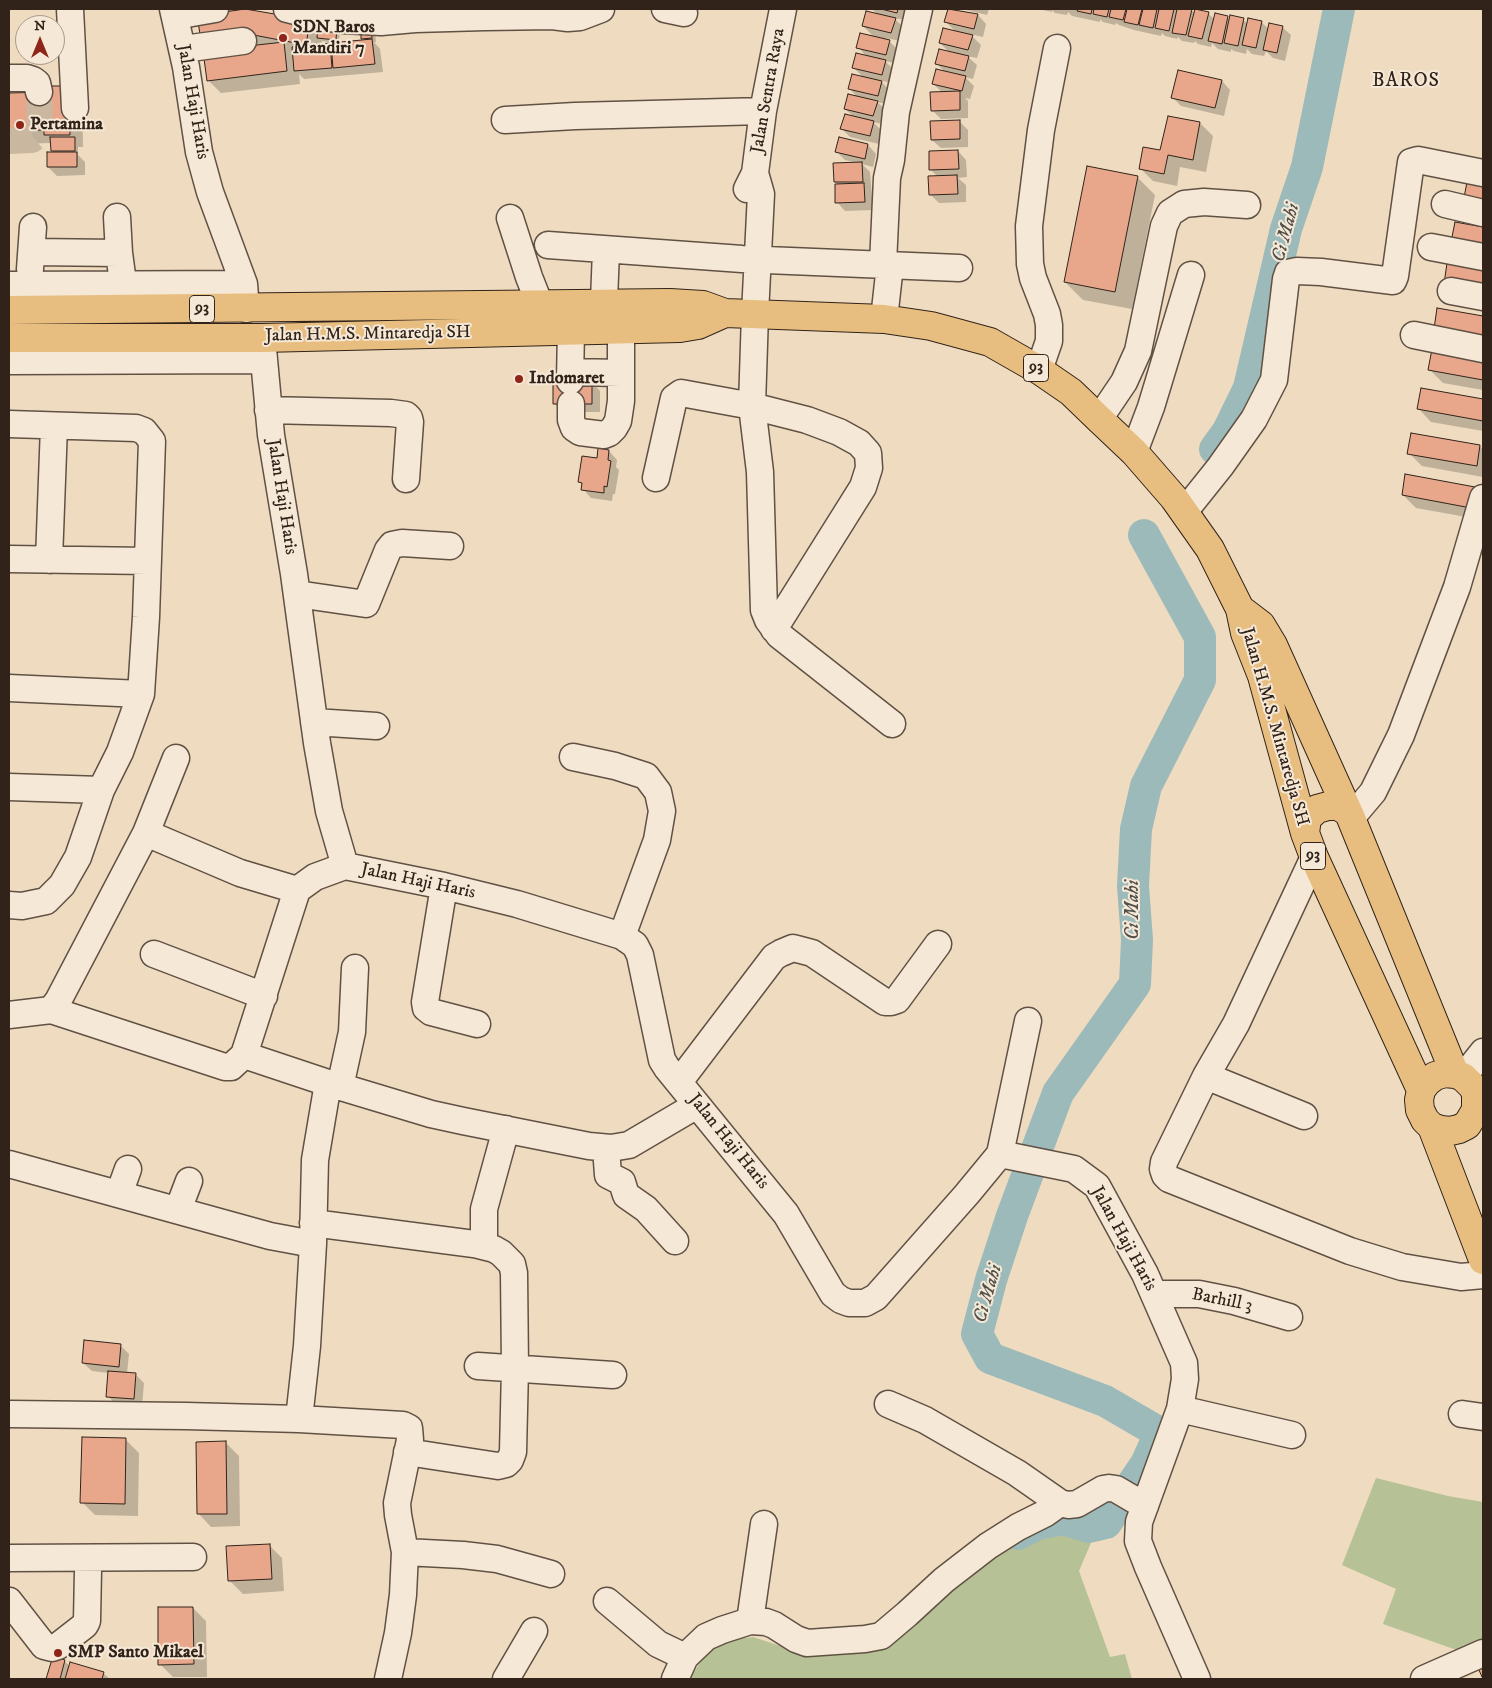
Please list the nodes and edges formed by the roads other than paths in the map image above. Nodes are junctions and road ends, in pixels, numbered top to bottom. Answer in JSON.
{"nodes":[{"id":1,"x":70,"y":9,"type":"edge"},
{"id":2,"x":215,"y":9,"type":"edge"},
{"id":3,"x":287,"y":9,"type":"edge"},
{"id":4,"x":601,"y":9,"type":"edge"},
{"id":5,"x":783,"y":9,"type":"edge"},
{"id":6,"x":919,"y":9,"type":"edge"},
{"id":7,"x":174,"y":12,"type":"edge"},
{"id":8,"x":410,"y":14,"type":"edge"},
{"id":9,"x":242,"y":41,"type":"dead end"},
{"id":10,"x":1057,"y":48,"type":"dead end"},
{"id":11,"x":183,"y":49,"type":"junction"},
{"id":12,"x":9,"y":78,"type":"edge"},
{"id":13,"x":39,"y":92,"type":"dead end"},
{"id":14,"x":75,"y":108,"type":"dead end"},
{"id":15,"x":763,"y":111,"type":"junction"},
{"id":16,"x":504,"y":120,"type":"dead end"},
{"id":17,"x":1483,"y":173,"type":"edge"},
{"id":18,"x":1445,"y":204,"type":"dead end"},
{"id":19,"x":1247,"y":205,"type":"dead end"},
{"id":20,"x":1483,"y":213,"type":"edge"},
{"id":21,"x":117,"y":216,"type":"dead end"},
{"id":22,"x":510,"y":218,"type":"dead end"},
{"id":23,"x":548,"y":245,"type":"dead end"},
{"id":24,"x":1431,"y":246,"type":"dead end"},
{"id":25,"x":606,"y":250,"type":"junction"},
{"id":26,"x":118,"y":253,"type":"junction"},
{"id":27,"x":1483,"y":257,"type":"edge"},
{"id":28,"x":750,"y":259,"type":"junction"},
{"id":29,"x":890,"y":265,"type":"junction"},
{"id":30,"x":959,"y":268,"type":"dead end"},
{"id":31,"x":1191,"y":275,"type":"dead end"},
{"id":32,"x":1451,"y":291,"type":"dead end"},
{"id":33,"x":245,"y":296,"type":"junction"},
{"id":34,"x":123,"y":297,"type":"junction"},
{"id":35,"x":1483,"y":297,"type":"edge"},
{"id":36,"x":14,"y":301,"type":"edge"},
{"id":37,"x":540,"y":305,"type":"junction"},
{"id":38,"x":740,"y":314,"type":"junction"},
{"id":39,"x":884,"y":319,"type":"junction"},
{"id":40,"x":609,"y":321,"type":"junction"},
{"id":41,"x":571,"y":330,"type":"junction"},
{"id":42,"x":1414,"y":335,"type":"dead end"},
{"id":43,"x":9,"y":338,"type":"edge"},
{"id":44,"x":262,"y":349,"type":"junction"},
{"id":45,"x":1483,"y":349,"type":"edge"},
{"id":46,"x":9,"y":361,"type":"edge"},
{"id":47,"x":1040,"y":370,"type":"junction"},
{"id":48,"x":620,"y":373,"type":"junction"},
{"id":49,"x":570,"y":386,"type":"junction"},
{"id":50,"x":752,"y":406,"type":"junction"},
{"id":51,"x":268,"y":410,"type":"junction"},
{"id":52,"x":1099,"y":419,"type":"junction"},
{"id":53,"x":9,"y":424,"type":"edge"},
{"id":54,"x":54,"y":426,"type":"junction"},
{"id":55,"x":1134,"y":452,"type":"junction"},
{"id":56,"x":656,"y":478,"type":"dead end"},
{"id":57,"x":406,"y":479,"type":"dead end"},
{"id":58,"x":1483,"y":498,"type":"edge"},
{"id":59,"x":1184,"y":512,"type":"junction"},
{"id":60,"x":450,"y":546,"type":"dead end"},
{"id":61,"x":9,"y":559,"type":"edge"},
{"id":62,"x":49,"y":560,"type":"junction"},
{"id":63,"x":148,"y":561,"type":"junction"},
{"id":64,"x":296,"y":594,"type":"junction"},
{"id":65,"x":1240,"y":609,"type":"junction"},
{"id":66,"x":774,"y":629,"type":"junction"},
{"id":67,"x":9,"y":688,"type":"edge"},
{"id":68,"x":141,"y":694,"type":"junction"},
{"id":69,"x":314,"y":722,"type":"junction"},
{"id":70,"x":892,"y":724,"type":"dead end"},
{"id":71,"x":376,"y":726,"type":"dead end"},
{"id":72,"x":573,"y":757,"type":"dead end"},
{"id":73,"x":176,"y":758,"type":"dead end"},
{"id":74,"x":9,"y":786,"type":"edge"},
{"id":75,"x":101,"y":790,"type":"junction"},
{"id":76,"x":1350,"y":815,"type":"junction"},
{"id":77,"x":146,"y":833,"type":"junction"},
{"id":78,"x":1309,"y":845,"type":"junction"},
{"id":79,"x":345,"y":866,"type":"junction"},
{"id":80,"x":444,"y":886,"type":"junction"},
{"id":81,"x":296,"y":890,"type":"junction"},
{"id":82,"x":9,"y":904,"type":"edge"},
{"id":83,"x":622,"y":936,"type":"junction"},
{"id":84,"x":938,"y":944,"type":"dead end"},
{"id":85,"x":154,"y":954,"type":"dead end"},
{"id":86,"x":355,"y":968,"type":"dead end"},
{"id":87,"x":264,"y":996,"type":"junction"},
{"id":88,"x":51,"y":1010,"type":"junction"},
{"id":89,"x":9,"y":1015,"type":"edge"},
{"id":90,"x":1028,"y":1021,"type":"dead end"},
{"id":91,"x":477,"y":1024,"type":"dead end"},
{"id":92,"x":1483,"y":1052,"type":"edge"},
{"id":93,"x":244,"y":1054,"type":"junction"},
{"id":94,"x":1206,"y":1076,"type":"junction"},
{"id":95,"x":679,"y":1082,"type":"junction"},
{"id":96,"x":334,"y":1085,"type":"junction"},
{"id":97,"x":1421,"y":1090,"type":"junction"},
{"id":98,"x":1474,"y":1099,"type":"edge"},
{"id":99,"x":697,"y":1104,"type":"junction"},
{"id":100,"x":1304,"y":1116,"type":"dead end"},
{"id":101,"x":1432,"y":1127,"type":"junction"},
{"id":102,"x":506,"y":1129,"type":"junction"},
{"id":103,"x":606,"y":1148,"type":"junction"},
{"id":104,"x":1008,"y":1155,"type":"junction"},
{"id":105,"x":9,"y":1164,"type":"edge"},
{"id":106,"x":128,"y":1169,"type":"dead end"},
{"id":107,"x":189,"y":1181,"type":"dead end"},
{"id":108,"x":118,"y":1194,"type":"junction"},
{"id":109,"x":178,"y":1210,"type":"junction"},
{"id":110,"x":313,"y":1234,"type":"junction"},
{"id":111,"x":675,"y":1241,"type":"dead end"},
{"id":112,"x":484,"y":1246,"type":"junction"},
{"id":113,"x":1483,"y":1260,"type":"edge"},
{"id":114,"x":1483,"y":1275,"type":"edge"},
{"id":115,"x":1154,"y":1294,"type":"junction"},
{"id":116,"x":1289,"y":1317,"type":"dead end"},
{"id":117,"x":478,"y":1366,"type":"dead end"},
{"id":118,"x":514,"y":1368,"type":"junction"},
{"id":119,"x":613,"y":1375,"type":"dead end"},
{"id":120,"x":888,"y":1404,"type":"dead end"},
{"id":121,"x":1180,"y":1409,"type":"junction"},
{"id":122,"x":9,"y":1414,"type":"edge"},
{"id":123,"x":299,"y":1419,"type":"junction"},
{"id":124,"x":1292,"y":1435,"type":"dead end"},
{"id":125,"x":407,"y":1452,"type":"junction"},
{"id":126,"x":1132,"y":1498,"type":"junction"},
{"id":127,"x":1060,"y":1503,"type":"junction"},
{"id":128,"x":764,"y":1524,"type":"dead end"},
{"id":129,"x":405,"y":1552,"type":"junction"},
{"id":130,"x":9,"y":1558,"type":"edge"},
{"id":131,"x":193,"y":1558,"type":"dead end"},
{"id":132,"x":88,"y":1570,"type":"dead end"},
{"id":133,"x":551,"y":1574,"type":"dead end"},
{"id":134,"x":9,"y":1601,"type":"edge"},
{"id":135,"x":607,"y":1601,"type":"dead end"},
{"id":136,"x":750,"y":1621,"type":"junction"},
{"id":137,"x":534,"y":1631,"type":"dead end"},
{"id":138,"x":1483,"y":1653,"type":"edge"},
{"id":139,"x":680,"y":1668,"type":"edge"},
{"id":140,"x":388,"y":1679,"type":"edge"},
{"id":141,"x":506,"y":1679,"type":"edge"},
{"id":142,"x":1197,"y":1679,"type":"edge"},
{"id":143,"x":1424,"y":1679,"type":"edge"}],
"edges":[{"from":1,"to":14,"type":"street"},
{"from":2,"to":7,"type":"street"},
{"from":3,"to":8,"type":"street"},
{"from":4,"to":8,"type":"street"},
{"from":5,"to":15,"type":"street","name":"Jalan Sentra Raya"},
{"from":6,"to":29,"type":"street"},
{"from":7,"to":11,"type":"street","name":"Jalan Haji Haris"},
{"from":9,"to":11,"type":"street"},
{"from":10,"to":47,"type":"street"},
{"from":11,"to":33,"type":"street","name":"Jalan Haji Haris"},
{"from":12,"to":13,"type":"street"},
{"from":15,"to":16,"type":"street"},
{"from":15,"to":28,"type":"street","name":"Jalan Sentra Raya"},
{"from":17,"to":59,"type":"street"},
{"from":18,"to":20,"type":"street"},
{"from":19,"to":52,"type":"street"},
{"from":21,"to":26,"type":"street"},
{"from":22,"to":37,"type":"street"},
{"from":23,"to":25,"type":"street"},
{"from":24,"to":27,"type":"street"},
{"from":25,"to":28,"type":"street"},
{"from":25,"to":40,"type":"street"},
{"from":26,"to":34,"type":"street"},
{"from":26,"to":36,"type":"street"},
{"from":28,"to":29,"type":"street"},
{"from":28,"to":38,"type":"street","name":"Jalan Sentra Raya"},
{"from":29,"to":30,"type":"street"},
{"from":29,"to":39,"type":"street"},
{"from":31,"to":55,"type":"street"},
{"from":32,"to":35,"type":"street"},
{"from":33,"to":34,"type":"main road","name":"Jalan H.M.S. Mintaredja SH","number":"93"},
{"from":33,"to":37,"type":"main road","name":"Jalan H.M.S. Mintaredja SH","number":"93"},
{"from":34,"to":36,"type":"main road","name":"Jalan H.M.S. Mintaredja SH","number":"93"},
{"from":37,"to":40,"type":"main road","name":"Jalan H.M.S. Mintaredja SH","number":"93"},
{"from":38,"to":39,"type":"main road","name":"Jalan H.M.S. Mintaredja SH","number":"93"},
{"from":38,"to":40,"type":"main road","name":"Jalan H.M.S. Mintaredja SH","number":"93"},
{"from":38,"to":50,"type":"street","name":"Jalan Sentra Raya"},
{"from":39,"to":47,"type":"main road","name":"Jalan H.M.S. Mintaredja SH","number":"93"},
{"from":40,"to":41,"type":"main road","name":"Jalan H.M.S. Mintaredja SH","number":"93"},
{"from":40,"to":48,"type":"street"},
{"from":41,"to":44,"type":"main road","name":"Jalan H.M.S. Mintaredja SH","number":"93"},
{"from":41,"to":49,"type":"street"},
{"from":42,"to":45,"type":"street"},
{"from":43,"to":44,"type":"main road","name":"Jalan H.M.S. Mintaredja SH","number":"93"},
{"from":44,"to":46,"type":"street"},
{"from":44,"to":51,"type":"street","name":"Jalan Haji Haris"},
{"from":47,"to":52,"type":"main road","name":"Jalan H.M.S. Mintaredja SH","number":"93"},
{"from":48,"to":49,"type":"street"},
{"from":48,"to":49,"type":"street"},
{"from":50,"to":56,"type":"street"},
{"from":50,"to":66,"type":"street","name":"Jalan Sentra Raya"},
{"from":50,"to":66,"type":"street"},
{"from":51,"to":57,"type":"street"},
{"from":51,"to":64,"type":"street","name":"Jalan Haji Haris"},
{"from":52,"to":55,"type":"main road","name":"Jalan H.M.S. Mintaredja SH","number":"93"},
{"from":53,"to":54,"type":"street"},
{"from":54,"to":62,"type":"street"},
{"from":54,"to":63,"type":"street"},
{"from":55,"to":59,"type":"main road","name":"Jalan H.M.S. Mintaredja SH","number":"93"},
{"from":58,"to":76,"type":"street"},
{"from":59,"to":65,"type":"main road","name":"Jalan H.M.S. Mintaredja SH","number":"93"},
{"from":60,"to":64,"type":"street"},
{"from":61,"to":62,"type":"street"},
{"from":62,"to":63,"type":"street"},
{"from":63,"to":68,"type":"street"},
{"from":64,"to":69,"type":"street","name":"Jalan Haji Haris"},
{"from":65,"to":76,"type":"main road","name":"Jalan H.M.S. Mintaredja SH","number":"93"},
{"from":65,"to":78,"type":"main road","name":"Jalan H.M.S. Mintaredja SH","number":"93"},
{"from":66,"to":70,"type":"street"},
{"from":67,"to":68,"type":"street"},
{"from":68,"to":75,"type":"street"},
{"from":69,"to":71,"type":"street"},
{"from":69,"to":79,"type":"street","name":"Jalan Haji Haris"},
{"from":72,"to":83,"type":"street"},
{"from":73,"to":77,"type":"street"},
{"from":74,"to":75,"type":"street"},
{"from":75,"to":82,"type":"street"},
{"from":76,"to":78,"type":"main road"},
{"from":76,"to":98,"type":"main road","name":"Jalan H.M.S. Mintaredja SH","number":"93"},
{"from":77,"to":81,"type":"street"},
{"from":77,"to":88,"type":"street"},
{"from":78,"to":94,"type":"street"},
{"from":78,"to":97,"type":"main road","name":"Jalan H.M.S. Mintaredja SH","number":"93"},
{"from":79,"to":80,"type":"street","name":"Jalan Haji Haris"},
{"from":79,"to":81,"type":"street"},
{"from":80,"to":83,"type":"street","name":"Jalan Haji Haris"},
{"from":80,"to":91,"type":"street"},
{"from":81,"to":87,"type":"street"},
{"from":83,"to":95,"type":"street","name":"Jalan Haji Haris"},
{"from":84,"to":95,"type":"street"},
{"from":85,"to":87,"type":"street"},
{"from":86,"to":96,"type":"street"},
{"from":87,"to":93,"type":"street"},
{"from":88,"to":89,"type":"street"},
{"from":88,"to":93,"type":"street"},
{"from":90,"to":104,"type":"street"},
{"from":92,"to":98,"type":"street"},
{"from":93,"to":96,"type":"street"},
{"from":94,"to":100,"type":"street"},
{"from":94,"to":114,"type":"street"},
{"from":95,"to":99,"type":"street","name":"Jalan Haji Haris"},
{"from":96,"to":102,"type":"street"},
{"from":96,"to":110,"type":"street"},
{"from":97,"to":98,"type":"main road"},
{"from":97,"to":101,"type":"main road","name":"Jalan H.M.S. Mintaredja SH","number":"93"},
{"from":98,"to":101,"type":"main road"},
{"from":99,"to":103,"type":"street"},
{"from":99,"to":104,"type":"street","name":"Jalan Haji Haris"},
{"from":101,"to":113,"type":"main road","name":"Jalan H.M.S. Mintaredja SH","number":"93"},
{"from":102,"to":103,"type":"street"},
{"from":102,"to":112,"type":"street"},
{"from":103,"to":111,"type":"street"},
{"from":104,"to":115,"type":"street","name":"Jalan Haji Haris"},
{"from":105,"to":108,"type":"street"},
{"from":106,"to":108,"type":"street"},
{"from":107,"to":109,"type":"street"},
{"from":108,"to":109,"type":"street"},
{"from":109,"to":110,"type":"street"},
{"from":110,"to":112,"type":"street"},
{"from":110,"to":123,"type":"street"},
{"from":112,"to":118,"type":"street"},
{"from":115,"to":116,"type":"street","name":"Barhill 3"},
{"from":115,"to":121,"type":"street","name":"Jalan Haji Haris"},
{"from":117,"to":118,"type":"street"},
{"from":118,"to":119,"type":"street"},
{"from":118,"to":125,"type":"street"},
{"from":120,"to":127,"type":"street"},
{"from":121,"to":124,"type":"street"},
{"from":121,"to":126,"type":"street","name":"Jalan Haji Haris"},
{"from":122,"to":123,"type":"street"},
{"from":123,"to":125,"type":"street"},
{"from":125,"to":129,"type":"street"},
{"from":126,"to":127,"type":"street"},
{"from":126,"to":142,"type":"street","name":"Jalan Haji Haris"},
{"from":127,"to":136,"type":"street"},
{"from":128,"to":136,"type":"street"},
{"from":129,"to":133,"type":"street"},
{"from":129,"to":140,"type":"street"},
{"from":130,"to":131,"type":"street"},
{"from":132,"to":134,"type":"street"},
{"from":135,"to":139,"type":"street"},
{"from":136,"to":139,"type":"street"},
{"from":137,"to":141,"type":"street"},
{"from":138,"to":143,"type":"street"}]}
